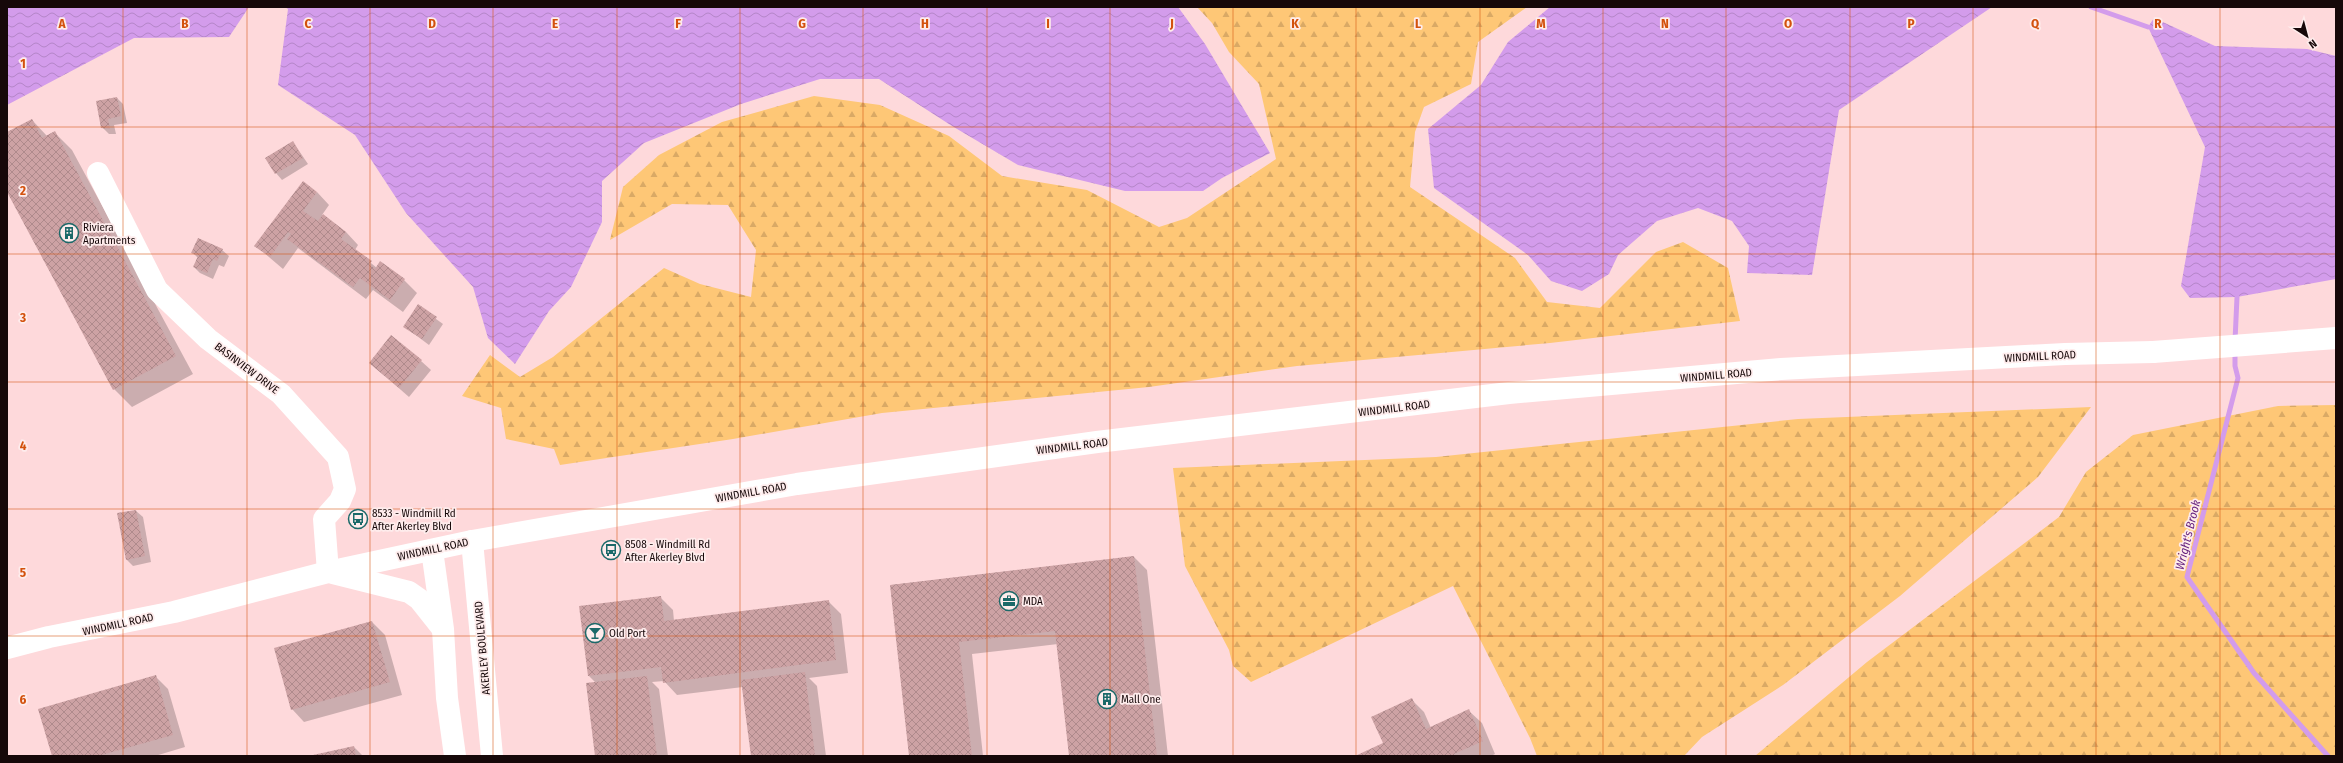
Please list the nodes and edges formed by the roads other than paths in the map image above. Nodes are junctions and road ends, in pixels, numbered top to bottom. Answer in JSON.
{"nodes":[{"id":1,"x":98,"y":172,"type":"dead end"},
{"id":2,"x":2336,"y":338,"type":"edge"},
{"id":3,"x":2235,"y":350,"type":"junction"},
{"id":4,"x":2336,"y":352,"type":"edge"},
{"id":5,"x":472,"y":541,"type":"junction"},
{"id":6,"x":432,"y":550,"type":"junction"},
{"id":7,"x":328,"y":572,"type":"junction"},
{"id":8,"x":443,"y":629,"type":"junction"},
{"id":9,"x":7,"y":648,"type":"edge"},
{"id":10,"x":455,"y":756,"type":"edge"},
{"id":11,"x":492,"y":756,"type":"edge"}],
"edges":[{"from":1,"to":7,"type":"main road","name":"BASINVIEW DRIVE"},
{"from":2,"to":3,"type":"main road","name":"WINDMILL ROAD"},
{"from":3,"to":4,"type":"main road","name":"WINDMILL ROAD"},
{"from":3,"to":5,"type":"main road","name":"WINDMILL ROAD"},
{"from":5,"to":6,"type":"main road","name":"WINDMILL ROAD"},
{"from":5,"to":11,"type":"main road","name":"AKERLEY BOULEVARD"},
{"from":6,"to":7,"type":"main road","name":"WINDMILL ROAD"},
{"from":6,"to":8,"type":"main road"},
{"from":7,"to":8,"type":"main road"},
{"from":7,"to":9,"type":"main road","name":"WINDMILL ROAD"},
{"from":8,"to":10,"type":"main road"}]}
